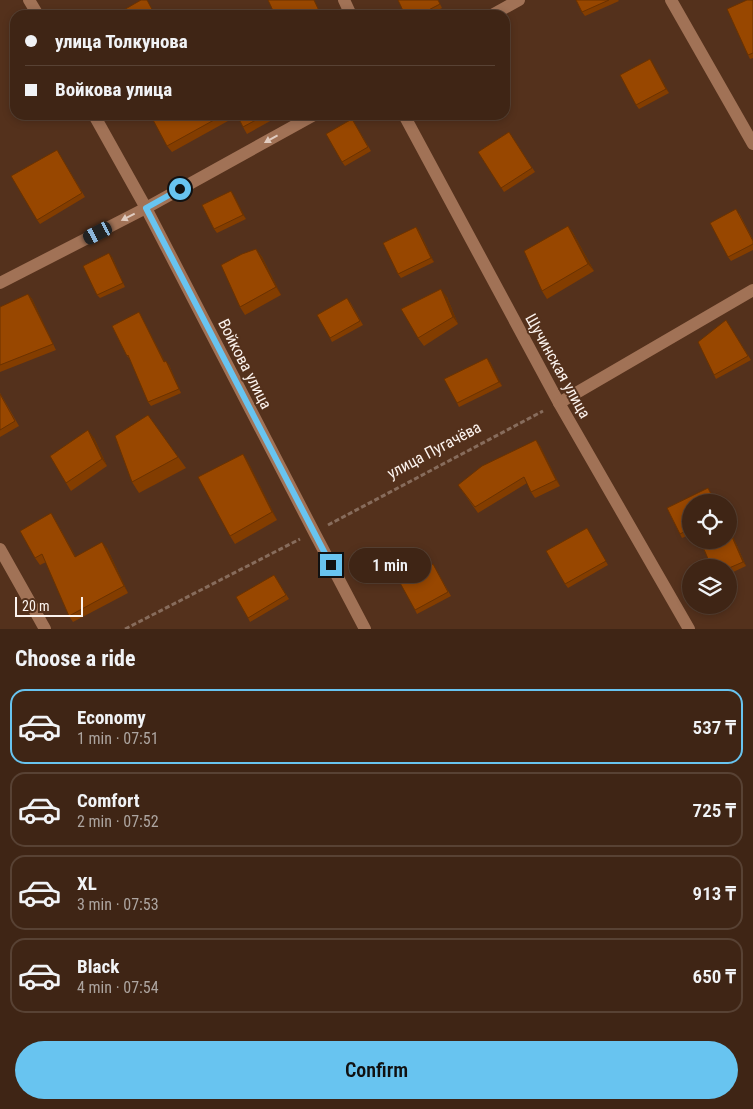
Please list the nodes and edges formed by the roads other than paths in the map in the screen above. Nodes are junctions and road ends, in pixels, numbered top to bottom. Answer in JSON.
{"nodes":[{"id":1,"x":519,"y":0,"type":"edge"},
{"id":2,"x":671,"y":0,"type":"edge"},
{"id":3,"x":501,"y":10,"type":"edge"},
{"id":4,"x":97,"y":120,"type":"edge"},
{"id":5,"x":305,"y":120,"type":"edge"},
{"id":6,"x":407,"y":120,"type":"edge"},
{"id":7,"x":753,"y":144,"type":"edge"},
{"id":8,"x":146,"y":208,"type":"junction"},
{"id":9,"x":0,"y":283,"type":"edge"},
{"id":10,"x":753,"y":290,"type":"edge"},
{"id":11,"x":559,"y":402,"type":"junction"},
{"id":12,"x":0,"y":550,"type":"edge"},
{"id":13,"x":45,"y":629,"type":"edge"},
{"id":14,"x":365,"y":629,"type":"edge"},
{"id":15,"x":689,"y":629,"type":"edge"}],
"edges":[{"from":1,"to":3,"type":"street"},
{"from":2,"to":7,"type":"street"},
{"from":4,"to":8,"type":"street","name":"Войкова улица"},
{"from":5,"to":8,"type":"street","one_way":true},
{"from":6,"to":11,"type":"street","name":"Щучинская улица"},
{"from":8,"to":9,"type":"street","one_way":true},
{"from":8,"to":14,"type":"street","name":"Войкова улица"},
{"from":10,"to":11,"type":"street"},
{"from":11,"to":15,"type":"street","name":"Щучинская улица"},
{"from":12,"to":13,"type":"street"}]}
